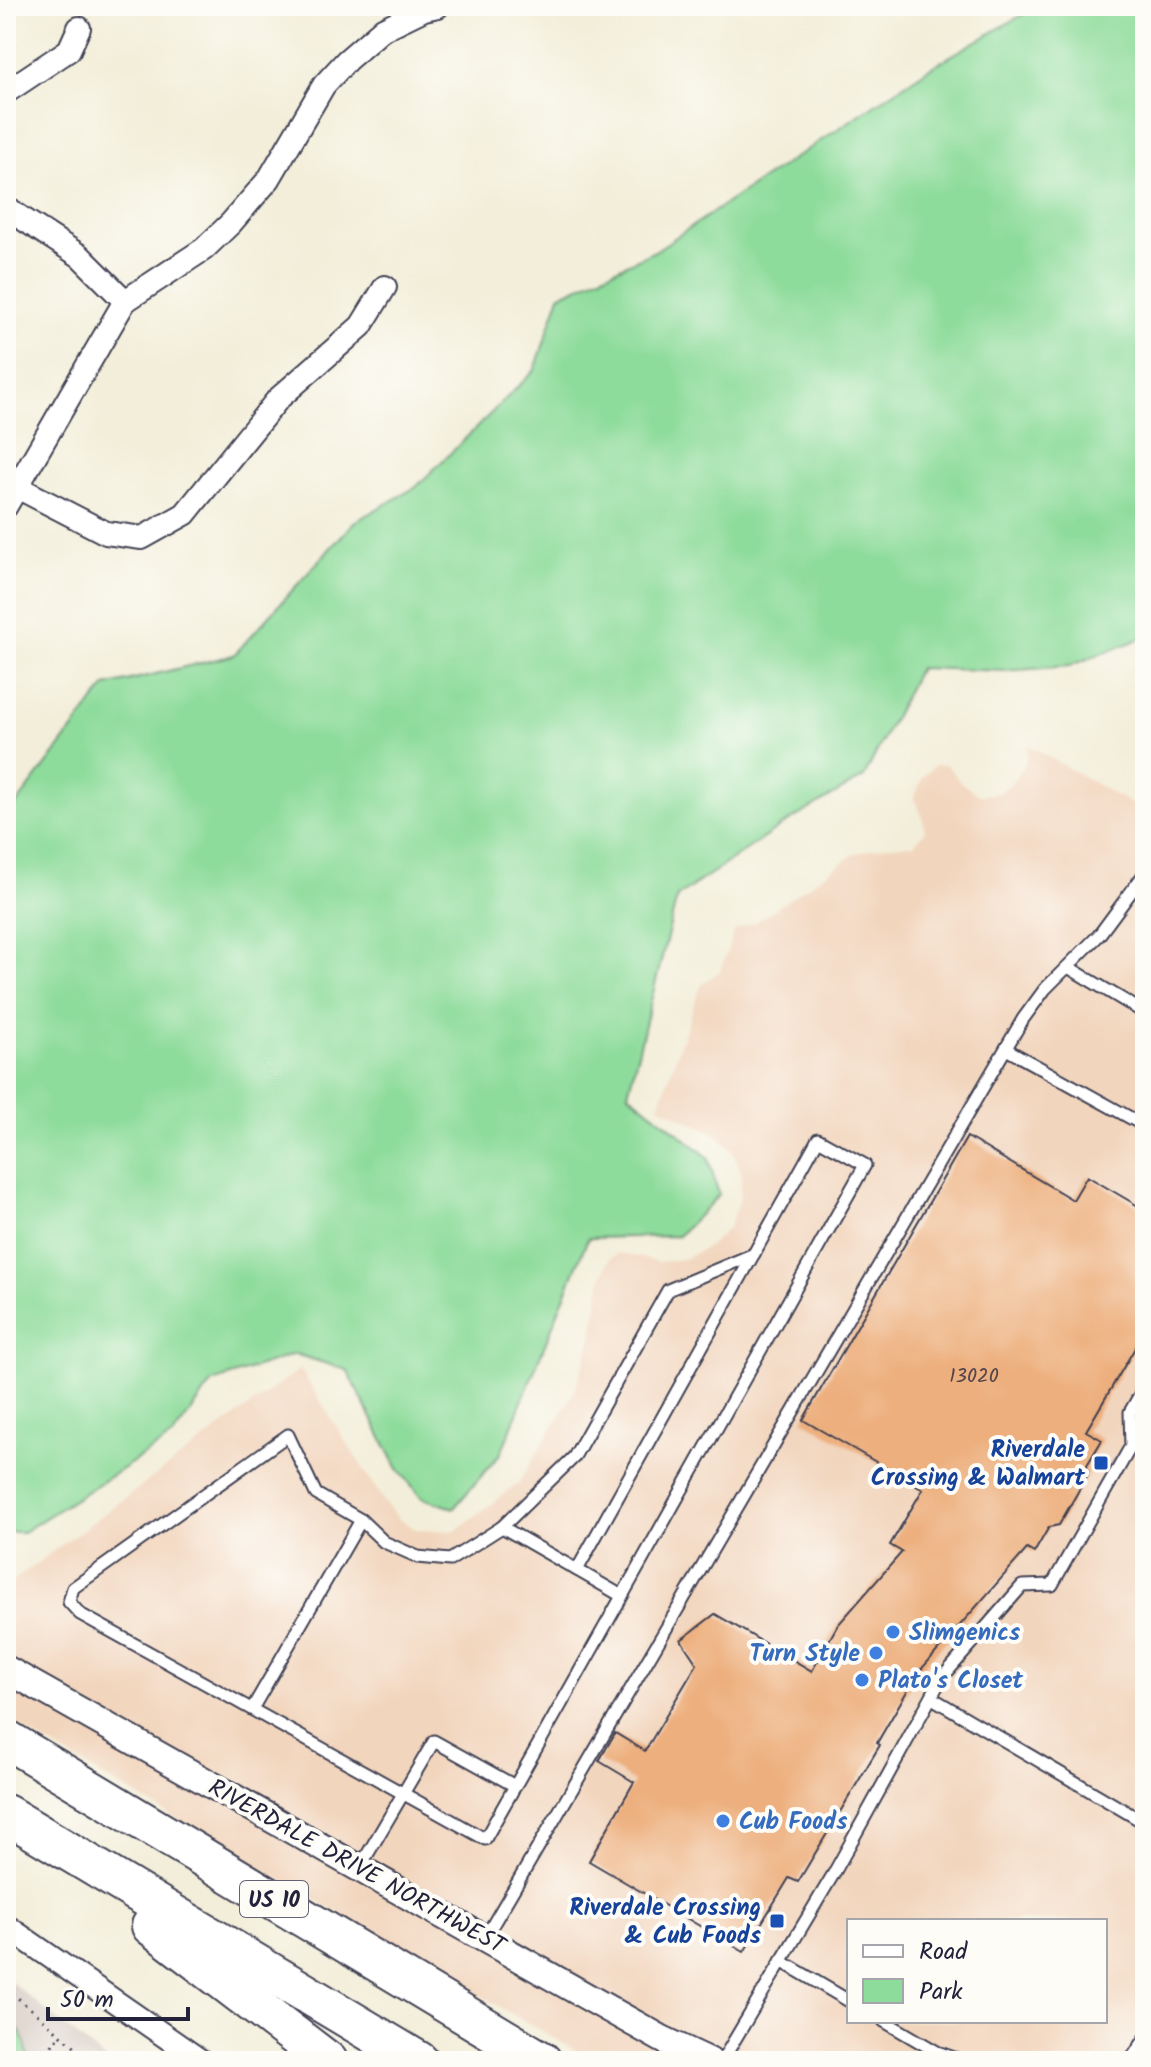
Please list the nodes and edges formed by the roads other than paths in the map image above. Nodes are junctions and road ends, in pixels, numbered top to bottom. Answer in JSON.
{"nodes":[{"id":1,"x":438,"y":6,"type":"edge"},
{"id":2,"x":79,"y":28,"type":"dead end"},
{"id":3,"x":6,"y":92,"type":"edge"},
{"id":4,"x":6,"y":208,"type":"edge"},
{"id":5,"x":385,"y":287,"type":"dead end"},
{"id":6,"x":125,"y":301,"type":"junction"},
{"id":7,"x":11,"y":497,"type":"edge"},
{"id":8,"x":1145,"y":873,"type":"edge"},
{"id":9,"x":1068,"y":967,"type":"junction"},
{"id":10,"x":1145,"y":1013,"type":"edge"},
{"id":11,"x":1006,"y":1049,"type":"junction"},
{"id":12,"x":1145,"y":1126,"type":"edge"},
{"id":13,"x":754,"y":1253,"type":"junction"},
{"id":14,"x":1145,"y":1386,"type":"edge"},
{"id":15,"x":361,"y":1520,"type":"junction"},
{"id":16,"x":502,"y":1527,"type":"junction"},
{"id":17,"x":577,"y":1570,"type":"junction"},
{"id":18,"x":622,"y":1596,"type":"junction"},
{"id":19,"x":6,"y":1669,"type":"edge"},
{"id":20,"x":932,"y":1698,"type":"junction"},
{"id":21,"x":252,"y":1709,"type":"junction"},
{"id":22,"x":6,"y":1739,"type":"edge"},
{"id":23,"x":515,"y":1786,"type":"junction"},
{"id":24,"x":403,"y":1793,"type":"junction"},
{"id":25,"x":6,"y":1814,"type":"edge"},
{"id":26,"x":6,"y":1821,"type":"edge"},
{"id":27,"x":1145,"y":1823,"type":"edge"},
{"id":28,"x":359,"y":1867,"type":"junction"},
{"id":29,"x":6,"y":1926,"type":"edge"},
{"id":30,"x":485,"y":1938,"type":"junction"},
{"id":31,"x":781,"y":1961,"type":"junction"},
{"id":32,"x":847,"y":2000,"type":"edge"},
{"id":33,"x":887,"y":2023,"type":"edge"},
{"id":34,"x":1145,"y":2039,"type":"edge"},
{"id":35,"x":201,"y":2061,"type":"edge"},
{"id":36,"x":328,"y":2061,"type":"edge"},
{"id":37,"x":419,"y":2061,"type":"edge"},
{"id":38,"x":542,"y":2061,"type":"edge"},
{"id":39,"x":709,"y":2061,"type":"edge"},
{"id":40,"x":722,"y":2061,"type":"edge"},
{"id":41,"x":963,"y":2061,"type":"edge"},
{"id":42,"x":1130,"y":2061,"type":"edge"}],
"edges":[{"from":1,"to":6,"type":"street"},
{"from":2,"to":3,"type":"street"},
{"from":4,"to":6,"type":"street"},
{"from":5,"to":7,"type":"street"},
{"from":6,"to":7,"type":"street"},
{"from":8,"to":9,"type":"lane"},
{"from":9,"to":10,"type":"lane"},
{"from":9,"to":11,"type":"lane"},
{"from":11,"to":12,"type":"lane"},
{"from":11,"to":30,"type":"lane"},
{"from":13,"to":16,"type":"lane"},
{"from":13,"to":17,"type":"lane"},
{"from":13,"to":18,"type":"lane"},
{"from":14,"to":20,"type":"lane"},
{"from":15,"to":16,"type":"lane"},
{"from":15,"to":21,"type":"lane"},
{"from":15,"to":21,"type":"lane"},
{"from":16,"to":17,"type":"lane"},
{"from":17,"to":18,"type":"lane"},
{"from":18,"to":23,"type":"lane"},
{"from":19,"to":28,"type":"street","name":"RIVERDALE DRIVE NORTHWEST"},
{"from":20,"to":27,"type":"lane"},
{"from":20,"to":31,"type":"lane"},
{"from":21,"to":24,"type":"lane"},
{"from":22,"to":38,"type":"highway","number":"US 10"},
{"from":23,"to":24,"type":"lane"},
{"from":23,"to":24,"type":"lane"},
{"from":24,"to":28,"type":"lane"},
{"from":25,"to":37,"type":"highway","number":"US 10"},
{"from":26,"to":36,"type":"highway"},
{"from":28,"to":30,"type":"street","name":"RIVERDALE DRIVE NORTHWEST"},
{"from":29,"to":35,"type":"street"},
{"from":30,"to":39,"type":"street","name":"RIVERDALE DRIVE NORTHWEST"},
{"from":31,"to":32,"type":"lane"},
{"from":31,"to":40,"type":"lane"},
{"from":33,"to":41,"type":"lane"},
{"from":34,"to":42,"type":"lane"}]}
